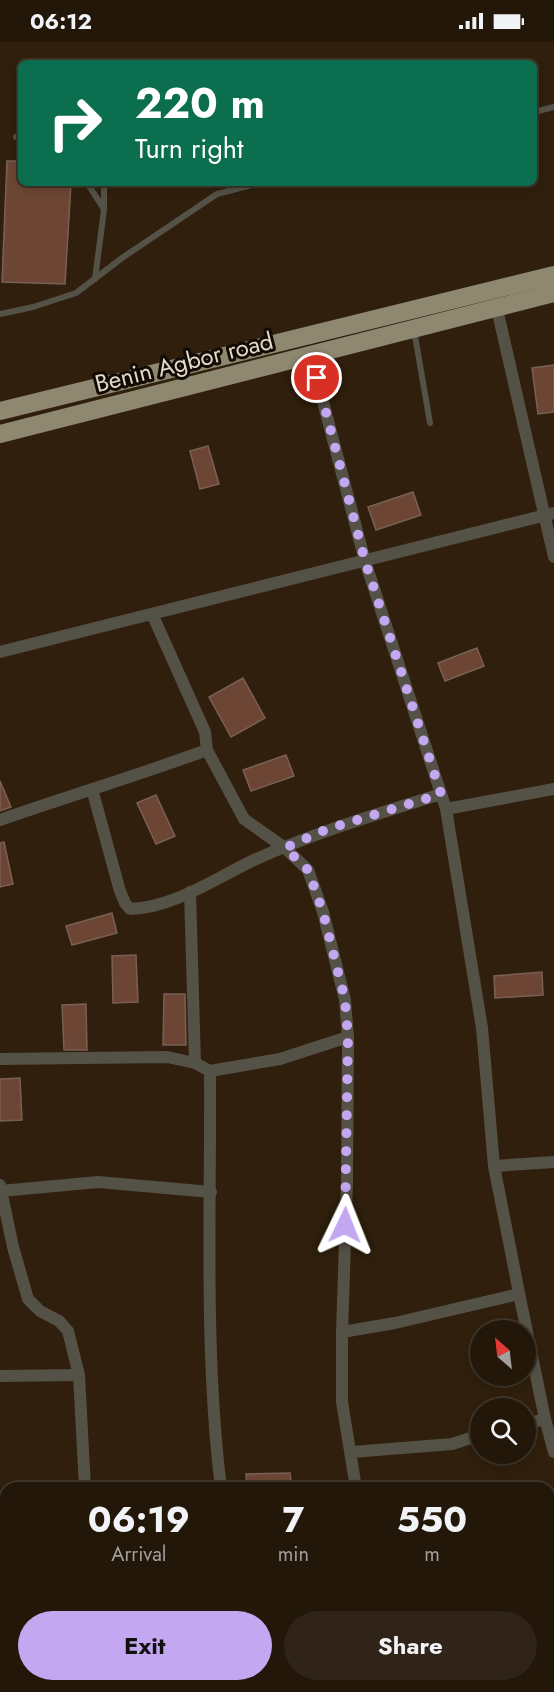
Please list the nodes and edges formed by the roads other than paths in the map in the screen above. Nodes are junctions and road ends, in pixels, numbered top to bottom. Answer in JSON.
{"nodes":[{"id":1,"x":554,"y":107,"type":"edge"},
{"id":2,"x":537,"y":111,"type":"edge"},
{"id":3,"x":89,"y":186,"type":"edge"},
{"id":4,"x":104,"y":186,"type":"edge"},
{"id":5,"x":249,"y":186,"type":"edge"},
{"id":6,"x":104,"y":210,"type":"junction"},
{"id":7,"x":554,"y":275,"type":"edge"},
{"id":8,"x":95,"y":279,"type":"junction"},
{"id":9,"x":554,"y":293,"type":"edge"},
{"id":10,"x":497,"y":309,"type":"junction"},
{"id":11,"x":0,"y":314,"type":"edge"},
{"id":12,"x":414,"y":330,"type":"junction"},
{"id":13,"x":312,"y":356,"type":"junction"},
{"id":14,"x":0,"y":411,"type":"edge"},
{"id":15,"x":430,"y":423,"type":"dead end"},
{"id":16,"x":0,"y":434,"type":"edge"},
{"id":17,"x":549,"y":514,"type":"edge"},
{"id":18,"x":554,"y":556,"type":"edge"},
{"id":19,"x":365,"y":561,"type":"junction"},
{"id":20,"x":153,"y":616,"type":"junction"},
{"id":21,"x":0,"y":652,"type":"edge"},
{"id":22,"x":207,"y":750,"type":"junction"},
{"id":23,"x":92,"y":789,"type":"junction"},
{"id":24,"x":554,"y":789,"type":"edge"},
{"id":25,"x":441,"y":794,"type":"junction"},
{"id":26,"x":446,"y":809,"type":"junction"},
{"id":27,"x":0,"y":820,"type":"edge"},
{"id":28,"x":285,"y":848,"type":"junction"},
{"id":29,"x":190,"y":892,"type":"junction"},
{"id":30,"x":348,"y":1037,"type":"junction"},
{"id":31,"x":0,"y":1057,"type":"edge"},
{"id":32,"x":195,"y":1063,"type":"junction"},
{"id":33,"x":210,"y":1071,"type":"junction"},
{"id":34,"x":554,"y":1162,"type":"edge"},
{"id":35,"x":494,"y":1167,"type":"junction"},
{"id":36,"x":1,"y":1188,"type":"edge"},
{"id":37,"x":211,"y":1192,"type":"junction"},
{"id":38,"x":13,"y":1247,"type":"junction"},
{"id":39,"x":0,"y":1250,"type":"edge"},
{"id":40,"x":519,"y":1294,"type":"junction"},
{"id":41,"x":342,"y":1332,"type":"junction"},
{"id":42,"x":79,"y":1375,"type":"junction"},
{"id":43,"x":0,"y":1376,"type":"edge"},
{"id":44,"x":545,"y":1419,"type":"junction"},
{"id":45,"x":536,"y":1421,"type":"edge"},
{"id":46,"x":470,"y":1438,"type":"edge"},
{"id":47,"x":352,"y":1452,"type":"junction"},
{"id":48,"x":554,"y":1452,"type":"edge"},
{"id":49,"x":85,"y":1482,"type":"edge"},
{"id":50,"x":220,"y":1482,"type":"edge"},
{"id":51,"x":355,"y":1482,"type":"edge"}],
"edges":[{"from":1,"to":2,"type":"lane"},
{"from":3,"to":6,"type":"lane"},
{"from":4,"to":6,"type":"lane"},
{"from":5,"to":8,"type":"lane"},
{"from":6,"to":8,"type":"lane"},
{"from":7,"to":14,"type":"highway","name":"Benin Agbor road"},
{"from":8,"to":11,"type":"lane"},
{"from":9,"to":10,"type":"highway","name":"Benin Agbor road"},
{"from":10,"to":12,"type":"highway","name":"Benin Agbor road"},
{"from":10,"to":17,"type":"street"},
{"from":12,"to":13,"type":"highway","name":"Benin Agbor road"},
{"from":12,"to":15,"type":"lane"},
{"from":13,"to":16,"type":"highway","name":"Benin Agbor road"},
{"from":13,"to":19,"type":"street"},
{"from":17,"to":18,"type":"street"},
{"from":17,"to":19,"type":"street"},
{"from":19,"to":20,"type":"street"},
{"from":19,"to":25,"type":"street"},
{"from":20,"to":21,"type":"street"},
{"from":20,"to":22,"type":"street"},
{"from":22,"to":23,"type":"street"},
{"from":22,"to":28,"type":"street"},
{"from":23,"to":27,"type":"street"},
{"from":23,"to":29,"type":"street"},
{"from":24,"to":26,"type":"street"},
{"from":25,"to":26,"type":"street"},
{"from":25,"to":28,"type":"street"},
{"from":26,"to":35,"type":"street"},
{"from":28,"to":29,"type":"street"},
{"from":28,"to":30,"type":"street"},
{"from":29,"to":32,"type":"street"},
{"from":30,"to":33,"type":"street"},
{"from":30,"to":41,"type":"street"},
{"from":31,"to":32,"type":"street"},
{"from":32,"to":33,"type":"street"},
{"from":33,"to":37,"type":"street"},
{"from":34,"to":35,"type":"street"},
{"from":35,"to":40,"type":"street"},
{"from":36,"to":37,"type":"street"},
{"from":36,"to":38,"type":"street"},
{"from":37,"to":50,"type":"street"},
{"from":38,"to":39,"type":"street"},
{"from":38,"to":42,"type":"street"},
{"from":40,"to":41,"type":"street"},
{"from":40,"to":44,"type":"street"},
{"from":41,"to":47,"type":"street"},
{"from":42,"to":43,"type":"street"},
{"from":42,"to":49,"type":"street"},
{"from":44,"to":45,"type":"street"},
{"from":44,"to":48,"type":"street"},
{"from":46,"to":47,"type":"street"},
{"from":47,"to":51,"type":"street"}]}
